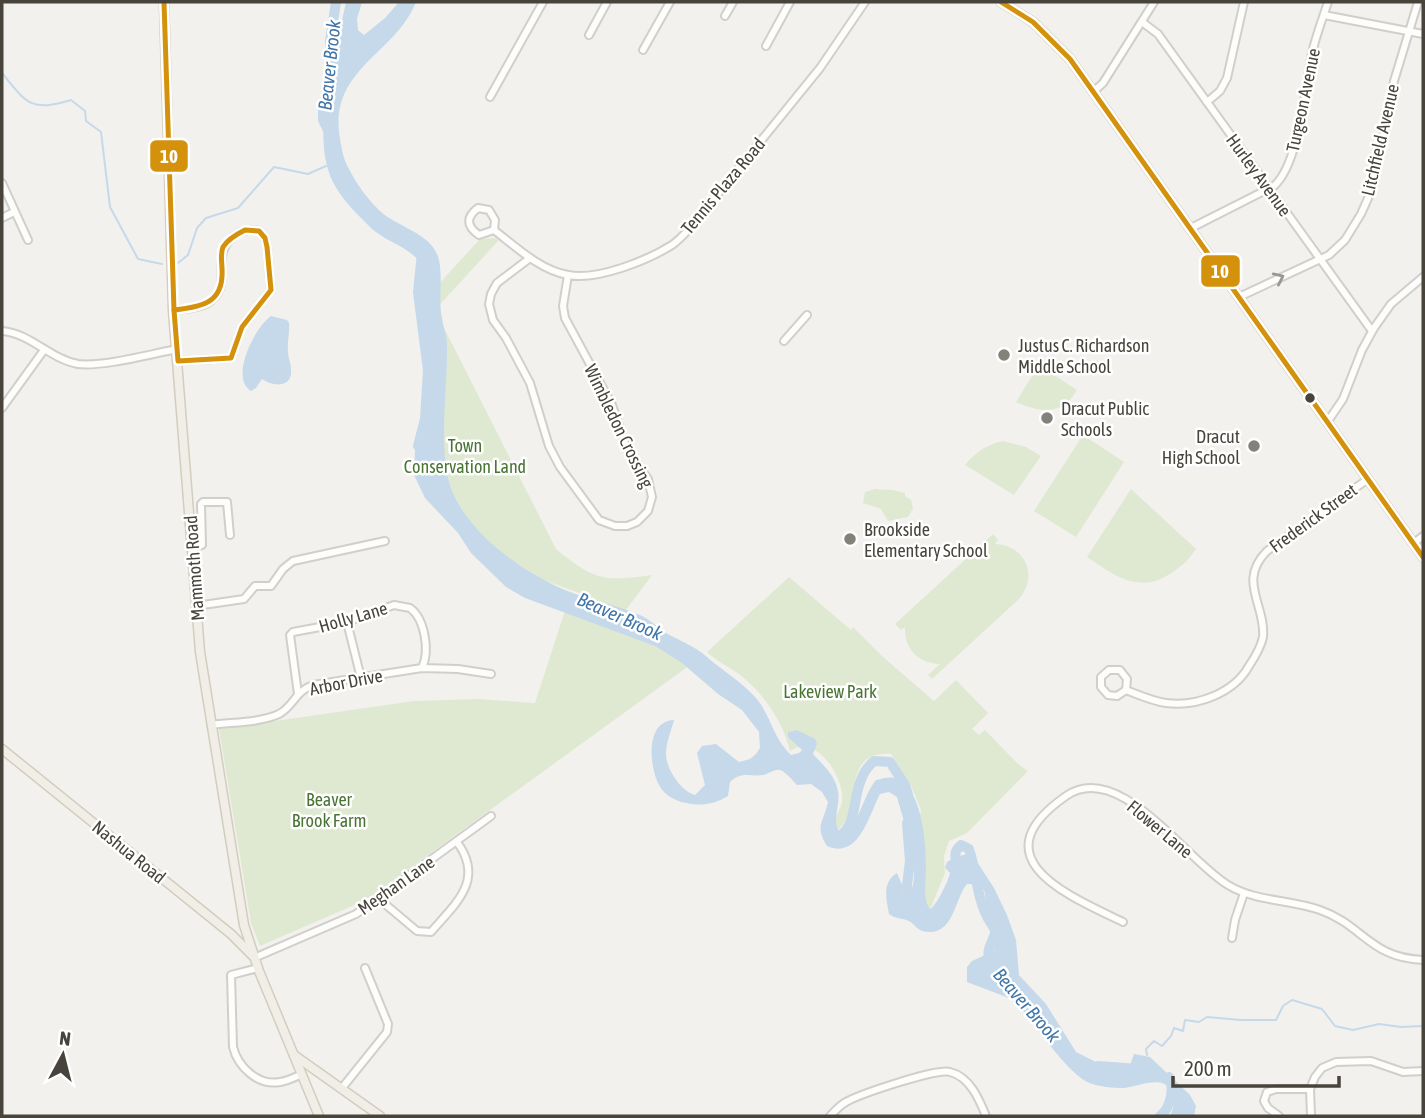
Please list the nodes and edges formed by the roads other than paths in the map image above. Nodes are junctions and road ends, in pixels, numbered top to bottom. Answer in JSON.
{"nodes":[{"id":1,"x":164,"y":2,"type":"edge"},
{"id":2,"x":543,"y":2,"type":"edge"},
{"id":3,"x":607,"y":2,"type":"edge"},
{"id":4,"x":670,"y":2,"type":"edge"},
{"id":5,"x":733,"y":2,"type":"edge"},
{"id":6,"x":790,"y":2,"type":"edge"},
{"id":7,"x":865,"y":2,"type":"edge"},
{"id":8,"x":1003,"y":2,"type":"edge"},
{"id":9,"x":1154,"y":2,"type":"edge"},
{"id":10,"x":1244,"y":2,"type":"edge"},
{"id":11,"x":1328,"y":2,"type":"edge"},
{"id":12,"x":1418,"y":2,"type":"edge"},
{"id":13,"x":1324,"y":15,"type":"junction"},
{"id":14,"x":725,"y":16,"type":"dead end"},
{"id":15,"x":1142,"y":22,"type":"junction"},
{"id":16,"x":1408,"y":32,"type":"junction"},
{"id":17,"x":1423,"y":34,"type":"edge"},
{"id":18,"x":590,"y":35,"type":"dead end"},
{"id":19,"x":766,"y":47,"type":"dead end"},
{"id":20,"x":643,"y":50,"type":"dead end"},
{"id":21,"x":1093,"y":92,"type":"junction"},
{"id":22,"x":490,"y":97,"type":"dead end"},
{"id":23,"x":1207,"y":102,"type":"junction"},
{"id":24,"x":2,"y":183,"type":"edge"},
{"id":25,"x":1269,"y":189,"type":"junction"},
{"id":26,"x":15,"y":212,"type":"junction"},
{"id":27,"x":2,"y":218,"type":"edge"},
{"id":28,"x":1191,"y":228,"type":"junction"},
{"id":29,"x":494,"y":230,"type":"junction"},
{"id":30,"x":28,"y":240,"type":"dead end"},
{"id":31,"x":530,"y":258,"type":"junction"},
{"id":32,"x":1319,"y":259,"type":"junction"},
{"id":33,"x":568,"y":275,"type":"junction"},
{"id":34,"x":1423,"y":277,"type":"edge"},
{"id":35,"x":1239,"y":297,"type":"junction"},
{"id":36,"x":173,"y":310,"type":"junction"},
{"id":37,"x":807,"y":315,"type":"dead end"},
{"id":38,"x":2,"y":331,"type":"edge"},
{"id":39,"x":1372,"y":331,"type":"junction"},
{"id":40,"x":784,"y":341,"type":"dead end"},
{"id":41,"x":177,"y":349,"type":"junction"},
{"id":42,"x":44,"y":350,"type":"junction"},
{"id":43,"x":178,"y":361,"type":"junction"},
{"id":44,"x":2,"y":408,"type":"edge"},
{"id":45,"x":1328,"y":421,"type":"junction"},
{"id":46,"x":1368,"y":479,"type":"junction"},
{"id":47,"x":230,"y":535,"type":"dead end"},
{"id":48,"x":1423,"y":536,"type":"edge"},
{"id":49,"x":385,"y":541,"type":"dead end"},
{"id":50,"x":1414,"y":543,"type":"junction"},
{"id":51,"x":192,"y":548,"type":"junction"},
{"id":52,"x":1423,"y":557,"type":"edge"},
{"id":53,"x":196,"y":606,"type":"junction"},
{"id":54,"x":348,"y":622,"type":"junction"},
{"id":55,"x":422,"y":668,"type":"junction"},
{"id":56,"x":491,"y":674,"type":"dead end"},
{"id":57,"x":361,"y":678,"type":"junction"},
{"id":58,"x":1126,"y":690,"type":"junction"},
{"id":59,"x":298,"y":694,"type":"junction"},
{"id":60,"x":211,"y":725,"type":"junction"},
{"id":61,"x":2,"y":749,"type":"edge"},
{"id":62,"x":491,"y":816,"type":"dead end"},
{"id":63,"x":457,"y":842,"type":"junction"},
{"id":64,"x":1244,"y":893,"type":"junction"},
{"id":65,"x":379,"y":899,"type":"junction"},
{"id":66,"x":1123,"y":922,"type":"dead end"},
{"id":67,"x":1231,"y":938,"type":"dead end"},
{"id":68,"x":254,"y":958,"type":"junction"},
{"id":69,"x":1423,"y":960,"type":"edge"},
{"id":70,"x":258,"y":968,"type":"junction"},
{"id":71,"x":365,"y":968,"type":"dead end"},
{"id":72,"x":294,"y":1055,"type":"junction"},
{"id":73,"x":1423,"y":1071,"type":"edge"},
{"id":74,"x":317,"y":1072,"type":"junction"},
{"id":75,"x":302,"y":1074,"type":"junction"},
{"id":76,"x":342,"y":1087,"type":"junction"},
{"id":77,"x":308,"y":1088,"type":"junction"},
{"id":78,"x":1310,"y":1089,"type":"junction"},
{"id":79,"x":319,"y":1116,"type":"edge"},
{"id":80,"x":380,"y":1116,"type":"edge"},
{"id":81,"x":830,"y":1116,"type":"edge"},
{"id":82,"x":986,"y":1116,"type":"edge"},
{"id":83,"x":1279,"y":1116,"type":"edge"},
{"id":84,"x":1311,"y":1116,"type":"edge"}],
"edges":[{"from":1,"to":36,"type":"main road","name":"Mammoth Road"},
{"from":2,"to":22,"type":"street"},
{"from":3,"to":18,"type":"street"},
{"from":4,"to":20,"type":"street"},
{"from":5,"to":14,"type":"street"},
{"from":6,"to":19,"type":"street"},
{"from":7,"to":33,"type":"street","name":"Tennis Plaza Road"},
{"from":8,"to":21,"type":"main road"},
{"from":9,"to":15,"type":"street"},
{"from":10,"to":23,"type":"street"},
{"from":11,"to":13,"type":"street","name":"Turgeon Avenue"},
{"from":12,"to":16,"type":"street","name":"Litchfield Avenue"},
{"from":13,"to":16,"type":"street"},
{"from":13,"to":25,"type":"street","name":"Turgeon Avenue"},
{"from":15,"to":21,"type":"street"},
{"from":15,"to":23,"type":"street","name":"Hurley Avenue"},
{"from":16,"to":17,"type":"street"},
{"from":16,"to":32,"type":"street","name":"Litchfield Avenue"},
{"from":21,"to":28,"type":"main road"},
{"from":23,"to":25,"type":"street","name":"Hurley Avenue"},
{"from":24,"to":26,"type":"street"},
{"from":25,"to":28,"type":"street","name":"Turgeon Avenue"},
{"from":25,"to":32,"type":"street","name":"Hurley Avenue"},
{"from":26,"to":27,"type":"street"},
{"from":26,"to":30,"type":"street"},
{"from":28,"to":35,"type":"main road"},
{"from":29,"to":29,"type":"street","name":"Tennis Plaza Road"},
{"from":29,"to":31,"type":"street","name":"Tennis Plaza Road"},
{"from":31,"to":33,"type":"street","name":"Tennis Plaza Road"},
{"from":31,"to":33,"type":"street","name":"Wimbledon Crossing"},
{"from":35,"to":32,"type":"street","name":"Litchfield Avenue","one_way":true},
{"from":32,"to":39,"type":"street","name":"Hurley Avenue"},
{"from":34,"to":39,"type":"street"},
{"from":35,"to":45,"type":"main road"},
{"from":36,"to":41,"type":"main road","name":"Mammoth Road"},
{"from":36,"to":43,"type":"street"},
{"from":37,"to":40,"type":"street"},
{"from":38,"to":42,"type":"street"},
{"from":39,"to":45,"type":"street"},
{"from":41,"to":42,"type":"street"},
{"from":41,"to":43,"type":"main road","name":"Mammoth Road"},
{"from":42,"to":44,"type":"street"},
{"from":43,"to":51,"type":"main road","name":"Mammoth Road"},
{"from":45,"to":46,"type":"main road"},
{"from":46,"to":50,"type":"main road"},
{"from":46,"to":58,"type":"street","name":"Frederick Street"},
{"from":47,"to":51,"type":"street"},
{"from":48,"to":50,"type":"street"},
{"from":49,"to":53,"type":"street"},
{"from":50,"to":52,"type":"main road"},
{"from":51,"to":53,"type":"main road","name":"Mammoth Road"},
{"from":53,"to":60,"type":"main road","name":"Mammoth Road"},
{"from":54,"to":55,"type":"street","name":"Holly Lane"},
{"from":54,"to":57,"type":"street"},
{"from":54,"to":59,"type":"street","name":"Holly Lane"},
{"from":55,"to":56,"type":"street","name":"Arbor Drive"},
{"from":55,"to":57,"type":"street","name":"Arbor Drive"},
{"from":57,"to":59,"type":"street","name":"Arbor Drive"},
{"from":58,"to":58,"type":"street","name":"Frederick Street"},
{"from":59,"to":60,"type":"street","name":"Arbor Drive"},
{"from":60,"to":68,"type":"main road","name":"Mammoth Road"},
{"from":61,"to":68,"type":"main road","name":"Nashua Road"},
{"from":62,"to":63,"type":"street","name":"Meghan Lane"},
{"from":63,"to":65,"type":"street","name":"Meghan Lane"},
{"from":63,"to":65,"type":"street"},
{"from":64,"to":66,"type":"street","name":"Flower Lane"},
{"from":64,"to":67,"type":"street"},
{"from":64,"to":69,"type":"street","name":"Flower Lane"},
{"from":65,"to":68,"type":"street","name":"Meghan Lane"},
{"from":68,"to":70,"type":"main road","name":"Mammoth Road"},
{"from":70,"to":72,"type":"main road","name":"Mammoth Road"},
{"from":70,"to":75,"type":"street"},
{"from":71,"to":76,"type":"street"},
{"from":72,"to":74,"type":"main road"},
{"from":72,"to":75,"type":"main road","name":"Mammoth Road"},
{"from":73,"to":78,"type":"street"},
{"from":74,"to":76,"type":"main road"},
{"from":74,"to":77,"type":"main road"},
{"from":75,"to":77,"type":"main road","name":"Mammoth Road"},
{"from":76,"to":80,"type":"main road"},
{"from":77,"to":79,"type":"main road","name":"Mammoth Road"},
{"from":78,"to":83,"type":"street"},
{"from":78,"to":84,"type":"street"},
{"from":81,"to":82,"type":"street"}]}
